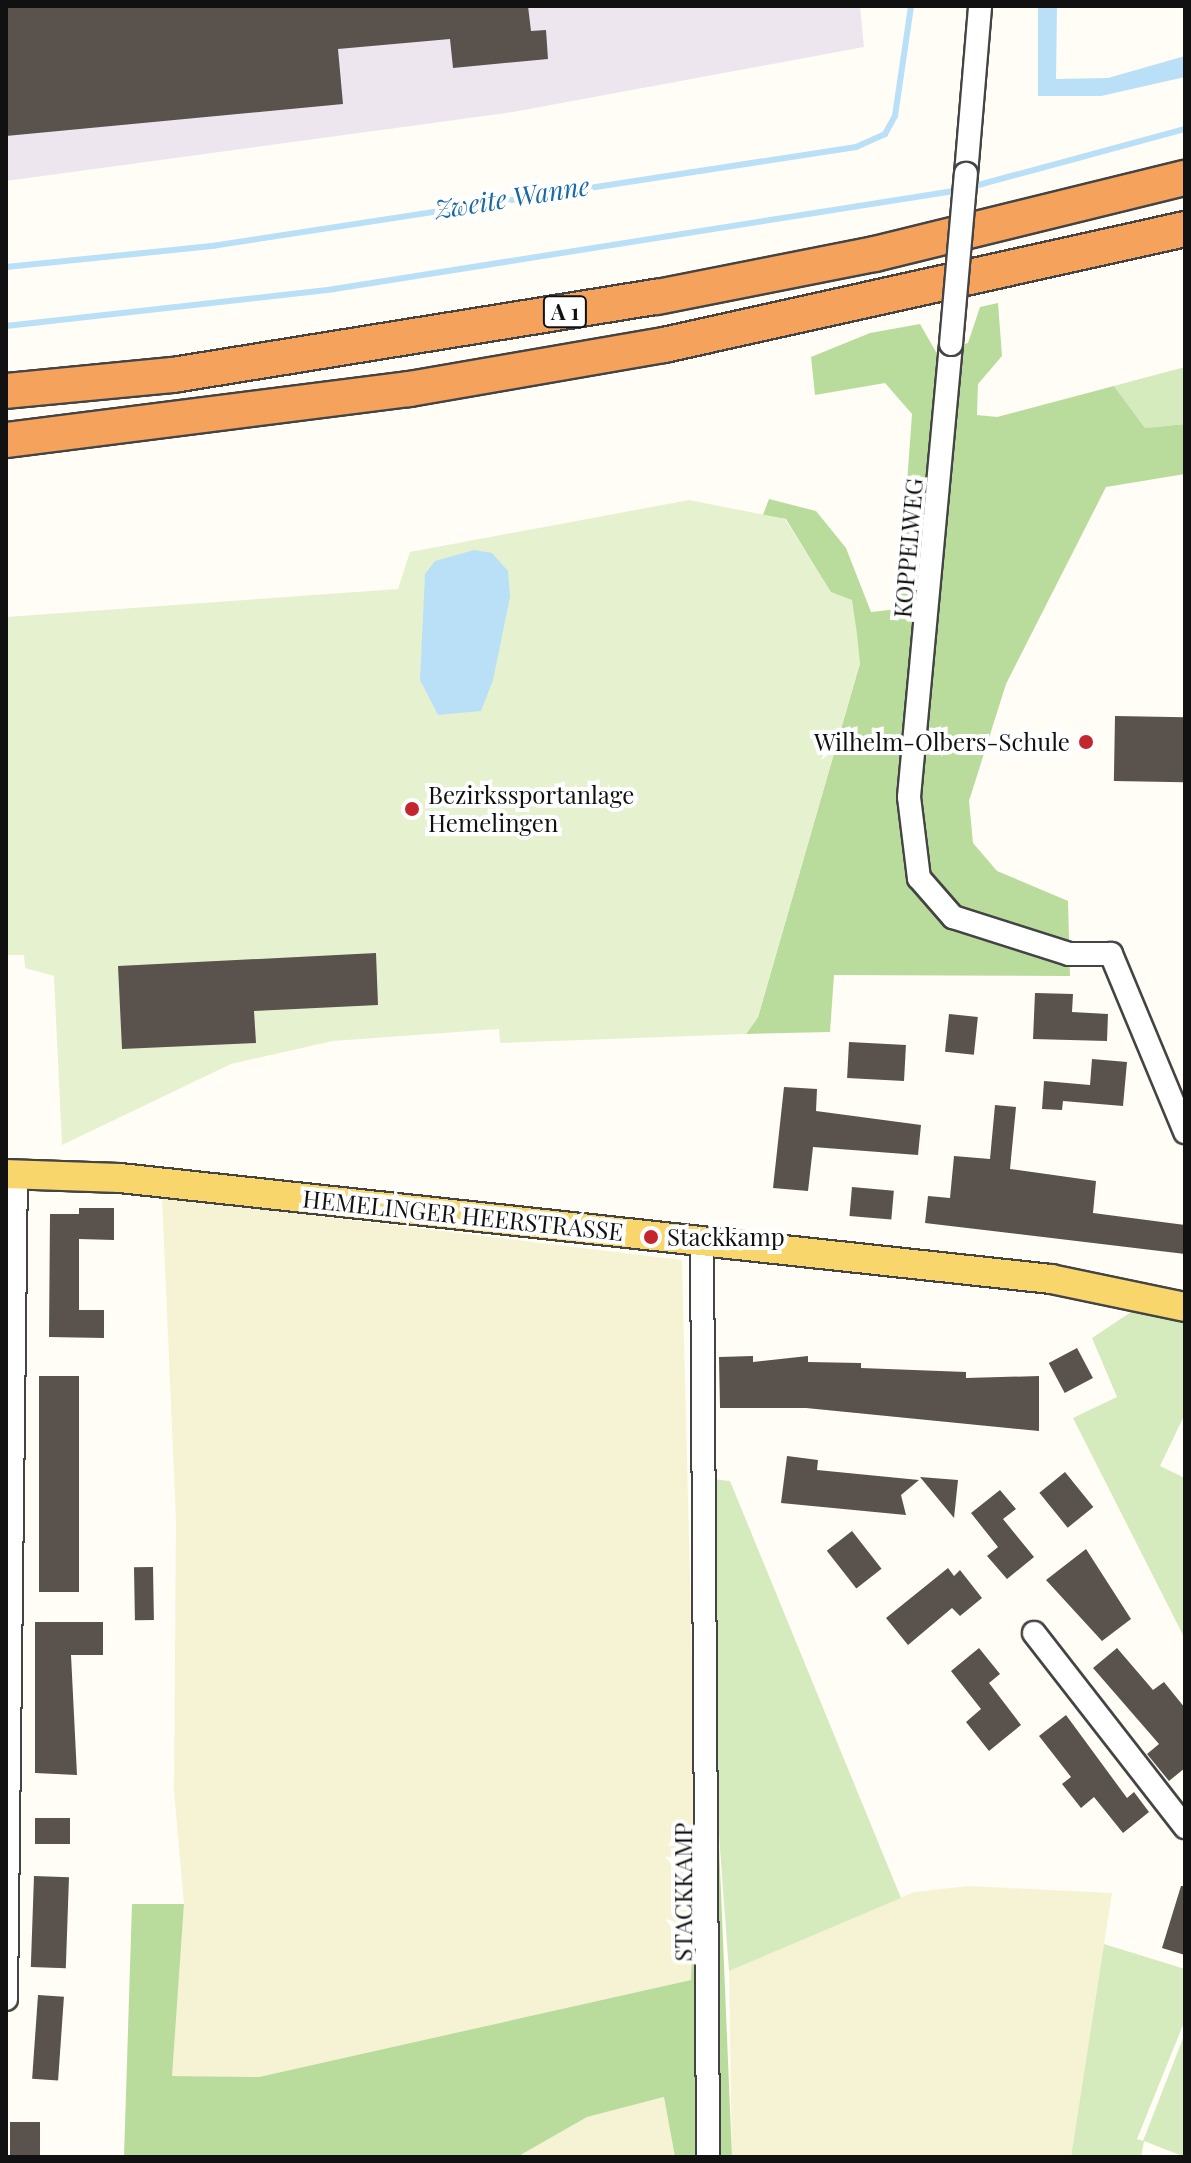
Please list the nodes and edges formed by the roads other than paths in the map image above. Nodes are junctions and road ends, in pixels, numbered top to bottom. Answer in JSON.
{"nodes":[{"id":1,"x":980,"y":6,"type":"edge"},
{"id":2,"x":1185,"y":178,"type":"edge"},
{"id":3,"x":1185,"y":229,"type":"edge"},
{"id":4,"x":6,"y":391,"type":"edge"},
{"id":5,"x":6,"y":440,"type":"edge"},
{"id":6,"x":1182,"y":1120,"type":"edge"},
{"id":7,"x":11,"y":1174,"type":"edge"},
{"id":8,"x":702,"y":1243,"type":"junction"},
{"id":9,"x":1185,"y":1307,"type":"edge"},
{"id":10,"x":1034,"y":1633,"type":"dead end"},
{"id":11,"x":1185,"y":1827,"type":"edge"},
{"id":12,"x":6,"y":1999,"type":"edge"},
{"id":13,"x":708,"y":2157,"type":"edge"}],
"edges":[{"from":1,"to":6,"type":"street","name":"KOPPELWEG","bridge":true},
{"from":2,"to":4,"type":"highway","number":"A 1"},
{"from":3,"to":5,"type":"highway","number":"A 1"},
{"from":7,"to":8,"type":"main road","name":"HEMELINGER HEERSTRASSE"},
{"from":7,"to":12,"type":"street"},
{"from":8,"to":9,"type":"main road","name":"HEMELINGER HEERSTRASSE"},
{"from":8,"to":13,"type":"street","name":"STACKKAMP"},
{"from":10,"to":11,"type":"street"}]}
